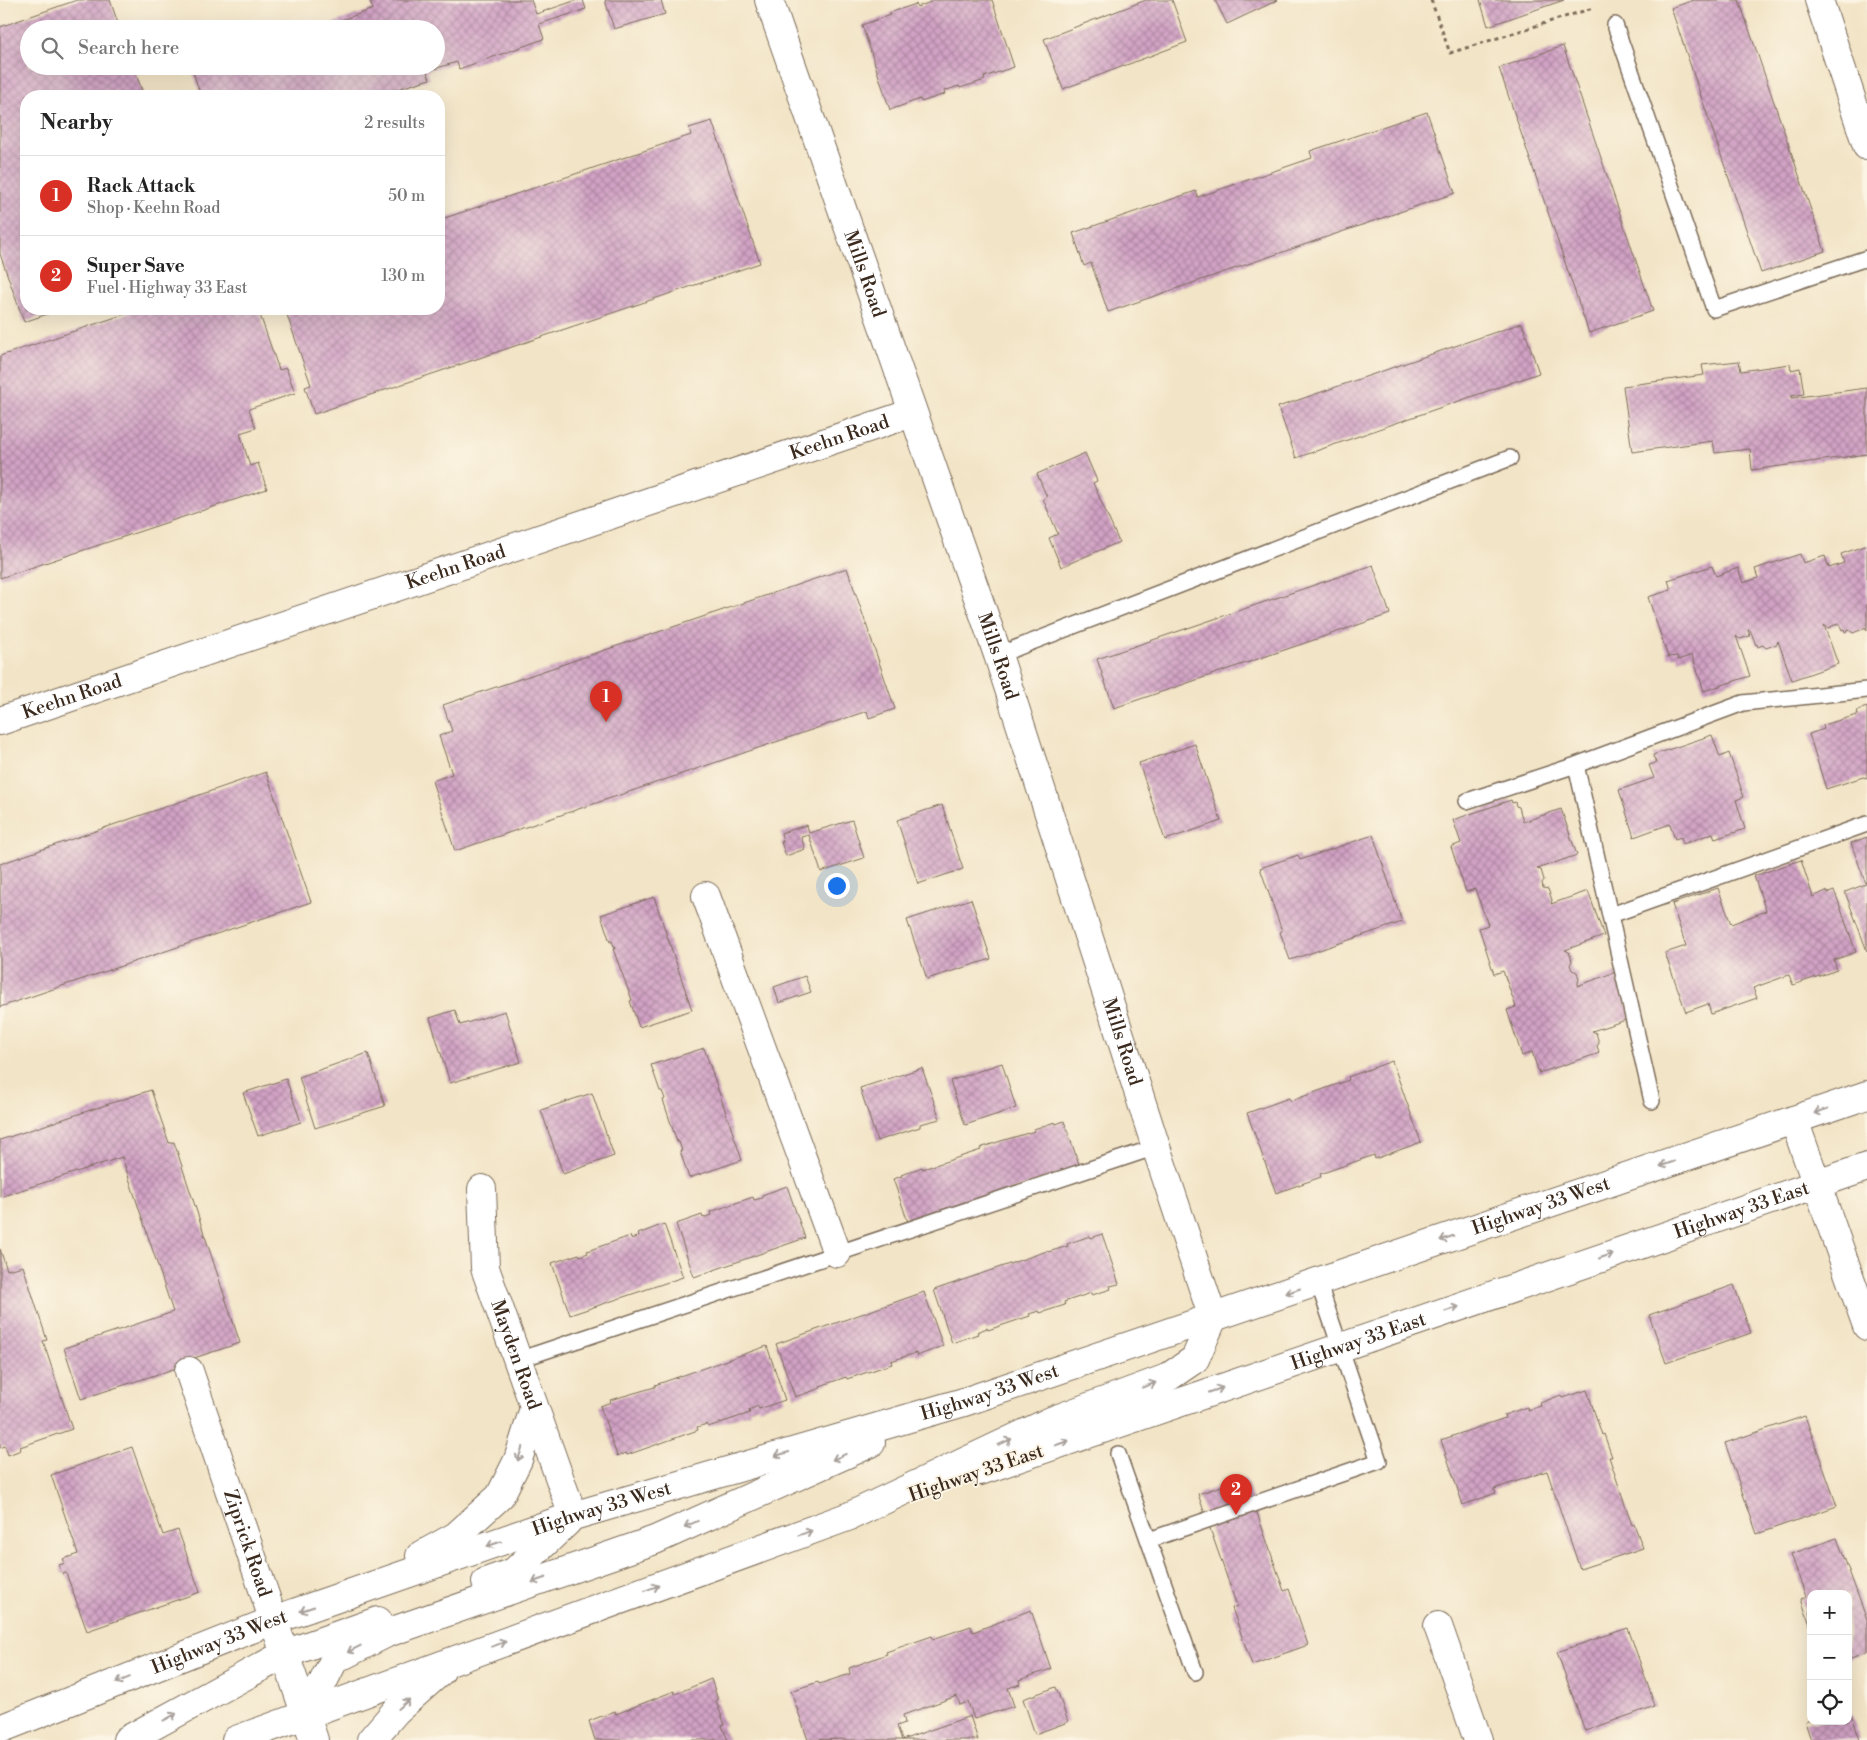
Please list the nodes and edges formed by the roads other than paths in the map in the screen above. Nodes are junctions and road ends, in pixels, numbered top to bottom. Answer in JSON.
{"nodes":[{"id":1,"x":769,"y":0,"type":"edge"},
{"id":2,"x":1818,"y":0,"type":"edge"},
{"id":3,"x":1615,"y":25,"type":"dead end"},
{"id":4,"x":1867,"y":146,"type":"edge"},
{"id":5,"x":1867,"y":258,"type":"edge"},
{"id":6,"x":912,"y":413,"type":"junction"},
{"id":7,"x":1510,"y":458,"type":"dead end"},
{"id":8,"x":998,"y":655,"type":"junction"},
{"id":9,"x":1867,"y":690,"type":"edge"},
{"id":10,"x":0,"y":721,"type":"edge"},
{"id":11,"x":1576,"y":765,"type":"junction"},
{"id":12,"x":1467,"y":800,"type":"dead end"},
{"id":13,"x":1867,"y":824,"type":"edge"},
{"id":14,"x":706,"y":896,"type":"dead end"},
{"id":15,"x":1611,"y":915,"type":"junction"},
{"id":16,"x":1867,"y":1096,"type":"edge"},
{"id":17,"x":1652,"y":1101,"type":"dead end"},
{"id":18,"x":1794,"y":1120,"type":"junction"},
{"id":19,"x":1156,"y":1147,"type":"junction"},
{"id":20,"x":1867,"y":1166,"type":"edge"},
{"id":21,"x":1816,"y":1184,"type":"junction"},
{"id":22,"x":482,"y":1189,"type":"dead end"},
{"id":23,"x":838,"y":1253,"type":"junction"},
{"id":24,"x":1318,"y":1282,"type":"junction"},
{"id":25,"x":1213,"y":1318,"type":"junction"},
{"id":26,"x":1867,"y":1326,"type":"edge"},
{"id":27,"x":1340,"y":1347,"type":"junction"},
{"id":28,"x":518,"y":1360,"type":"junction"},
{"id":29,"x":188,"y":1371,"type":"dead end"},
{"id":30,"x":964,"y":1402,"type":"junction"},
{"id":31,"x":534,"y":1408,"type":"junction"},
{"id":32,"x":1118,"y":1454,"type":"dead end"},
{"id":33,"x":573,"y":1516,"type":"junction"},
{"id":34,"x":850,"y":1516,"type":"junction"},
{"id":35,"x":1149,"y":1540,"type":"junction"},
{"id":36,"x":353,"y":1593,"type":"junction"},
{"id":37,"x":274,"y":1620,"type":"junction"},
{"id":38,"x":1438,"y":1626,"type":"dead end"},
{"id":39,"x":285,"y":1654,"type":"junction"},
{"id":40,"x":454,"y":1660,"type":"junction"},
{"id":41,"x":1195,"y":1672,"type":"dead end"},
{"id":42,"x":310,"y":1728,"type":"edge"},
{"id":43,"x":0,"y":1729,"type":"edge"},
{"id":44,"x":127,"y":1740,"type":"edge"},
{"id":45,"x":236,"y":1740,"type":"edge"},
{"id":46,"x":371,"y":1740,"type":"edge"},
{"id":47,"x":1478,"y":1740,"type":"edge"}],
"edges":[{"from":1,"to":6,"type":"main road","name":"Mills Road"},
{"from":2,"to":4,"type":"main road"},
{"from":3,"to":5,"type":"lane"},
{"from":6,"to":8,"type":"main road","name":"Mills Road"},
{"from":6,"to":10,"type":"main road","name":"Keehn Road"},
{"from":7,"to":8,"type":"lane"},
{"from":8,"to":19,"type":"main road","name":"Mills Road"},
{"from":9,"to":11,"type":"lane"},
{"from":11,"to":12,"type":"lane"},
{"from":11,"to":15,"type":"lane"},
{"from":13,"to":15,"type":"lane"},
{"from":14,"to":23,"type":"main road"},
{"from":15,"to":17,"type":"lane"},
{"from":16,"to":18,"type":"main road","name":"Highway 33 West","one_way":true},
{"from":18,"to":21,"type":"main road"},
{"from":18,"to":24,"type":"main road","name":"Highway 33 West","one_way":true},
{"from":19,"to":23,"type":"lane"},
{"from":19,"to":25,"type":"main road","name":"Mills Road"},
{"from":20,"to":21,"type":"main road","name":"Highway 33 East"},
{"from":21,"to":26,"type":"main road"},
{"from":27,"to":21,"type":"main road","name":"Highway 33 East","one_way":true},
{"from":22,"to":28,"type":"main road","name":"Mayden Road"},
{"from":23,"to":28,"type":"lane"},
{"from":24,"to":25,"type":"main road","name":"Highway 33 West","one_way":true},
{"from":24,"to":27,"type":"lane"},
{"from":25,"to":30,"type":"main road","name":"Highway 33 West"},
{"from":34,"to":25,"type":"main road","one_way":true},
{"from":34,"to":27,"type":"main road","name":"Highway 33 East","one_way":true},
{"from":27,"to":35,"type":"lane"},
{"from":28,"to":31,"type":"main road","name":"Mayden Road"},
{"from":29,"to":37,"type":"main road","name":"Ziprick Road"},
{"from":30,"to":33,"type":"main road","name":"Highway 33 West","one_way":true},
{"from":30,"to":42,"type":"main road","one_way":true},
{"from":31,"to":33,"type":"main road","name":"Mayden Road"},
{"from":31,"to":36,"type":"main road","one_way":true},
{"from":32,"to":35,"type":"lane"},
{"from":33,"to":36,"type":"main road","name":"Highway 33 West","one_way":true},
{"from":33,"to":39,"type":"main road"},
{"from":40,"to":34,"type":"main road","one_way":true},
{"from":35,"to":41,"type":"lane"},
{"from":36,"to":37,"type":"main road","name":"Highway 33 West","one_way":true},
{"from":37,"to":39,"type":"main road","name":"Ziprick Road"},
{"from":37,"to":43,"type":"main road","name":"Highway 33 West","one_way":true},
{"from":38,"to":47,"type":"main road"},
{"from":39,"to":42,"type":"main road","name":"Ziprick Road"},
{"from":44,"to":39,"type":"main road","one_way":true},
{"from":40,"to":42,"type":"main road"},
{"from":46,"to":40,"type":"main road","one_way":true},
{"from":42,"to":45,"type":"main road"}]}
